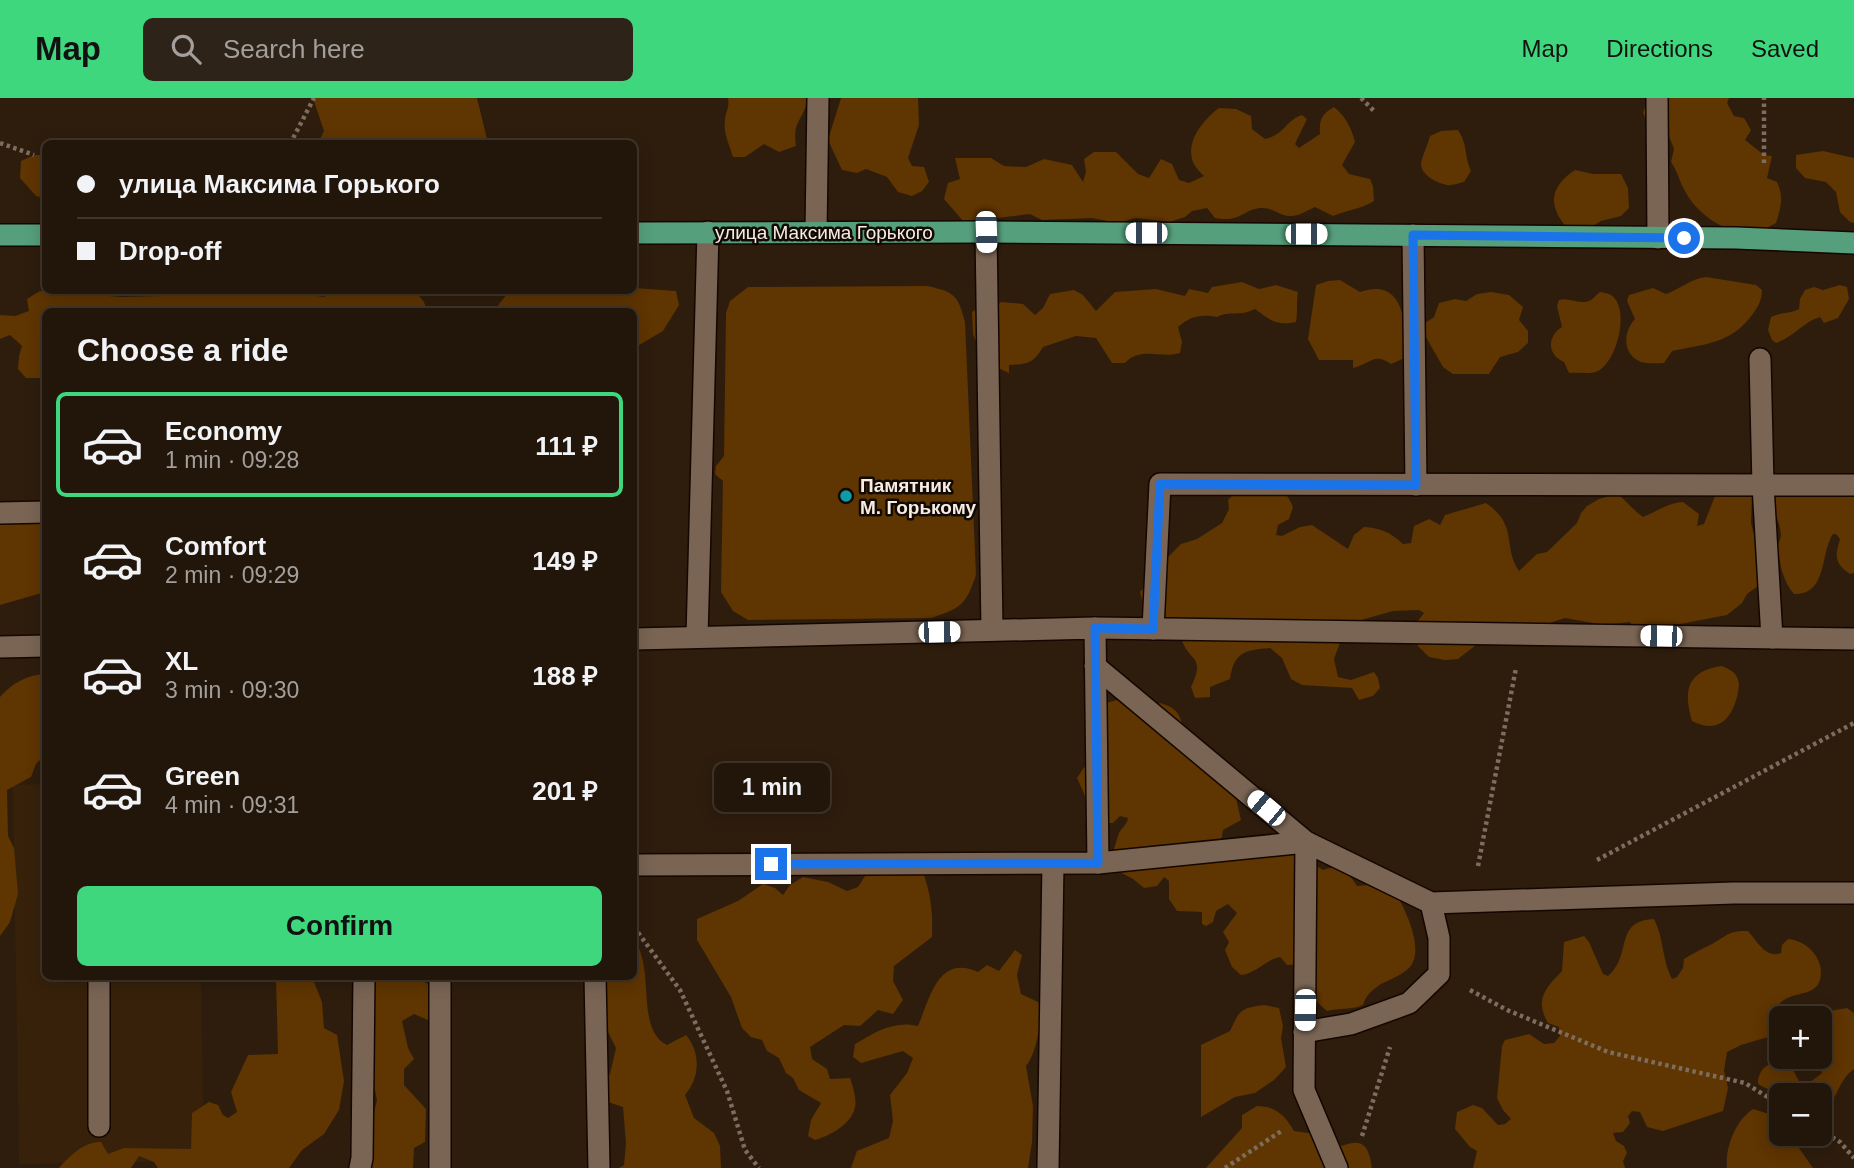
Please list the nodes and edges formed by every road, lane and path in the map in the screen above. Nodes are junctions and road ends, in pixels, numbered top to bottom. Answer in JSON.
{"nodes":[{"id":1,"x":314,"y":98,"type":"edge"},
{"id":2,"x":818,"y":98,"type":"edge"},
{"id":3,"x":1361,"y":98,"type":"edge"},
{"id":4,"x":1657,"y":98,"type":"edge"},
{"id":5,"x":1764,"y":98,"type":"edge"},
{"id":6,"x":1374,"y":111,"type":"dead end"},
{"id":7,"x":292,"y":140,"type":"edge"},
{"id":8,"x":0,"y":143,"type":"edge"},
{"id":9,"x":34,"y":155,"type":"dead end"},
{"id":10,"x":1764,"y":163,"type":"dead end"},
{"id":11,"x":708,"y":232,"type":"junction"},
{"id":12,"x":816,"y":232,"type":"junction"},
{"id":13,"x":986,"y":232,"type":"junction"},
{"id":14,"x":637,"y":233,"type":"edge"},
{"id":15,"x":0,"y":235,"type":"edge"},
{"id":16,"x":42,"y":235,"type":"edge"},
{"id":17,"x":1413,"y":235,"type":"junction"},
{"id":18,"x":1658,"y":237,"type":"junction"},
{"id":19,"x":1854,"y":243,"type":"edge"},
{"id":20,"x":1760,"y":359,"type":"dead end"},
{"id":21,"x":1416,"y":485,"type":"junction"},
{"id":22,"x":1763,"y":485,"type":"junction"},
{"id":23,"x":1854,"y":485,"type":"edge"},
{"id":24,"x":42,"y":512,"type":"edge"},
{"id":25,"x":0,"y":513,"type":"edge"},
{"id":26,"x":1095,"y":628,"type":"junction"},
{"id":27,"x":1153,"y":629,"type":"junction"},
{"id":28,"x":992,"y":631,"type":"junction"},
{"id":29,"x":1522,"y":634,"type":"junction"},
{"id":30,"x":696,"y":637,"type":"junction"},
{"id":31,"x":1772,"y":638,"type":"junction"},
{"id":32,"x":637,"y":639,"type":"edge"},
{"id":33,"x":1854,"y":639,"type":"edge"},
{"id":34,"x":42,"y":646,"type":"edge"},
{"id":35,"x":0,"y":647,"type":"edge"},
{"id":36,"x":1095,"y":666,"type":"junction"},
{"id":37,"x":1854,"y":723,"type":"edge"},
{"id":38,"x":1306,"y":842,"type":"junction"},
{"id":39,"x":1596,"y":860,"type":"dead end"},
{"id":40,"x":1098,"y":863,"type":"junction"},
{"id":41,"x":1053,"y":864,"type":"junction"},
{"id":42,"x":637,"y":865,"type":"edge"},
{"id":43,"x":1854,"y":893,"type":"edge"},
{"id":44,"x":1472,"y":901,"type":"junction"},
{"id":45,"x":1431,"y":902,"type":"junction"},
{"id":46,"x":637,"y":931,"type":"edge"},
{"id":47,"x":1439,"y":974,"type":"junction"},
{"id":48,"x":99,"y":980,"type":"edge"},
{"id":49,"x":364,"y":980,"type":"edge"},
{"id":50,"x":440,"y":980,"type":"edge"},
{"id":51,"x":595,"y":980,"type":"edge"},
{"id":52,"x":1401,"y":1006,"type":"junction"},
{"id":53,"x":1304,"y":1032,"type":"junction"},
{"id":54,"x":1769,"y":1098,"type":"edge"},
{"id":55,"x":1313,"y":1111,"type":"junction"},
{"id":56,"x":99,"y":1126,"type":"dead end"},
{"id":57,"x":1832,"y":1137,"type":"edge"},
{"id":58,"x":1360,"y":1142,"type":"dead end"},
{"id":59,"x":1854,"y":1158,"type":"edge"},
{"id":60,"x":360,"y":1168,"type":"edge"},
{"id":61,"x":440,"y":1168,"type":"edge"},
{"id":62,"x":598,"y":1168,"type":"edge"},
{"id":63,"x":759,"y":1168,"type":"edge"},
{"id":64,"x":1048,"y":1168,"type":"edge"},
{"id":65,"x":1226,"y":1168,"type":"edge"},
{"id":66,"x":1337,"y":1168,"type":"edge"}],
"edges":[{"from":1,"to":7,"type":"path"},
{"from":2,"to":12,"type":"street"},
{"from":3,"to":6,"type":"path"},
{"from":4,"to":18,"type":"street"},
{"from":5,"to":10,"type":"path"},
{"from":8,"to":9,"type":"path"},
{"from":11,"to":12,"type":"main road","name":"улица Максима Горького"},
{"from":11,"to":14,"type":"main road","name":"улица Максима Горького"},
{"from":11,"to":30,"type":"street"},
{"from":12,"to":13,"type":"main road","name":"улица Максима Горького"},
{"from":13,"to":17,"type":"main road","name":"улица Максима Горького"},
{"from":13,"to":28,"type":"street"},
{"from":15,"to":16,"type":"main road"},
{"from":17,"to":18,"type":"main road","name":"улица Максима Горького"},
{"from":17,"to":21,"type":"street"},
{"from":18,"to":19,"type":"main road","name":"улица Максима Горького"},
{"from":20,"to":22,"type":"street"},
{"from":21,"to":22,"type":"street"},
{"from":21,"to":27,"type":"street"},
{"from":22,"to":23,"type":"street"},
{"from":22,"to":31,"type":"street"},
{"from":24,"to":25,"type":"street"},
{"from":26,"to":27,"type":"street"},
{"from":26,"to":28,"type":"street"},
{"from":26,"to":36,"type":"street"},
{"from":27,"to":29,"type":"street"},
{"from":28,"to":30,"type":"street"},
{"from":29,"to":31,"type":"street"},
{"from":29,"to":44,"type":"path"},
{"from":30,"to":32,"type":"street"},
{"from":31,"to":33,"type":"street"},
{"from":34,"to":35,"type":"street"},
{"from":36,"to":38,"type":"street"},
{"from":36,"to":40,"type":"street"},
{"from":37,"to":39,"type":"path"},
{"from":38,"to":40,"type":"street"},
{"from":38,"to":45,"type":"street"},
{"from":38,"to":53,"type":"street"},
{"from":40,"to":41,"type":"street"},
{"from":41,"to":42,"type":"street"},
{"from":41,"to":64,"type":"street"},
{"from":43,"to":44,"type":"street"},
{"from":44,"to":45,"type":"street"},
{"from":45,"to":47,"type":"street"},
{"from":46,"to":63,"type":"path"},
{"from":47,"to":52,"type":"street"},
{"from":47,"to":54,"type":"path"},
{"from":48,"to":56,"type":"street"},
{"from":49,"to":60,"type":"street"},
{"from":50,"to":61,"type":"street"},
{"from":51,"to":62,"type":"street"},
{"from":52,"to":53,"type":"street"},
{"from":52,"to":58,"type":"path"},
{"from":53,"to":55,"type":"street"},
{"from":55,"to":65,"type":"path"},
{"from":55,"to":66,"type":"street"},
{"from":57,"to":59,"type":"path"}]}
